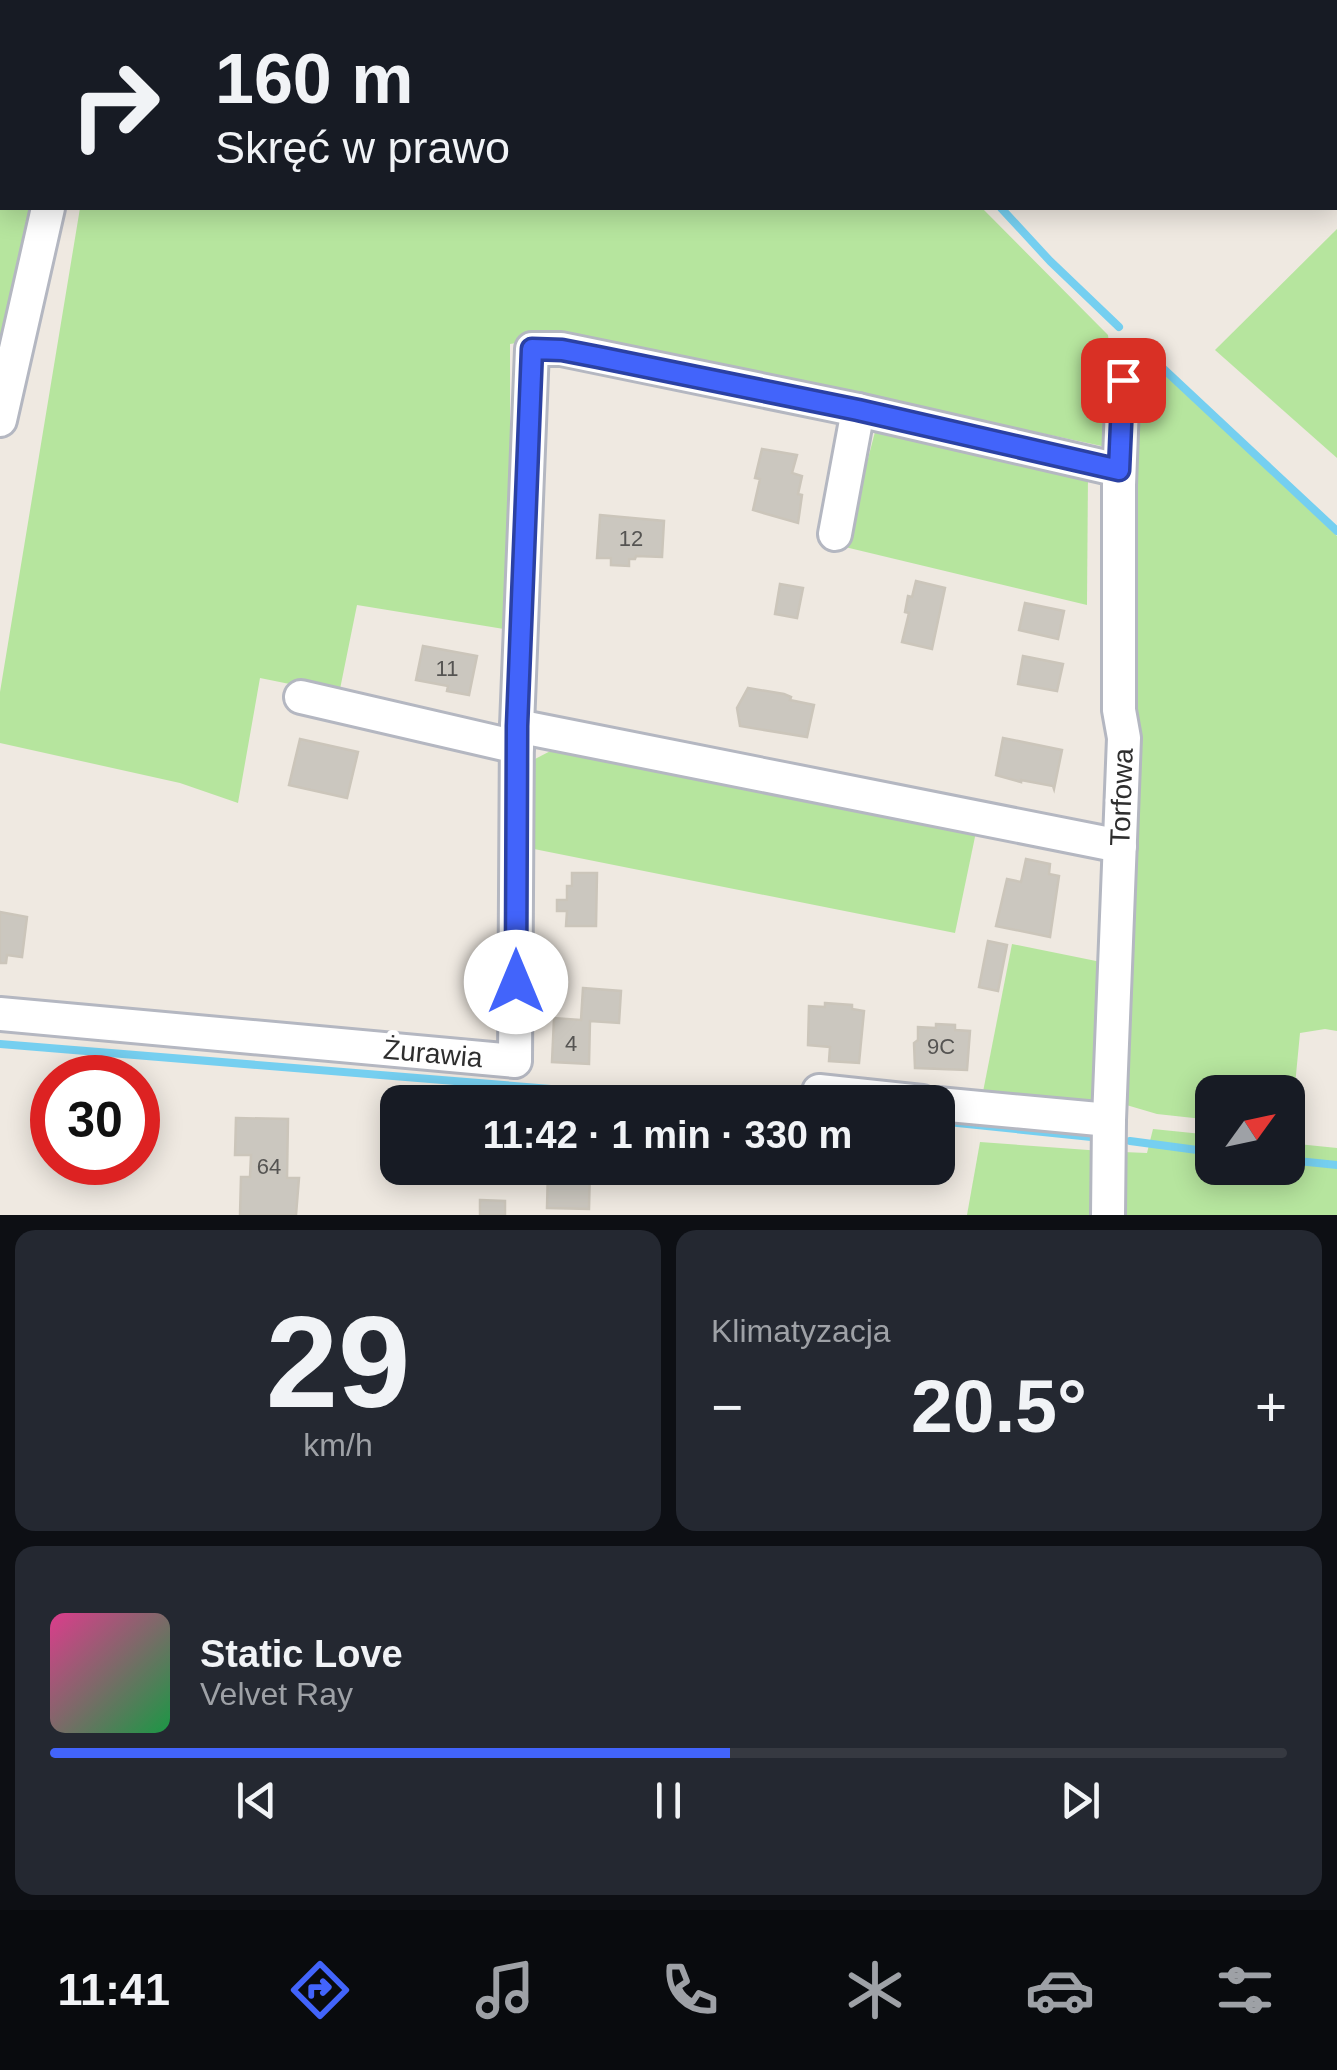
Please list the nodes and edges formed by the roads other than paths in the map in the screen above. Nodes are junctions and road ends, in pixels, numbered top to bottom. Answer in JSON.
{"nodes":[{"id":1,"x":48,"y":210,"type":"edge"},
{"id":2,"x":1123,"y":380,"type":"dead end"},
{"id":3,"x":858,"y":410,"type":"junction"},
{"id":4,"x":0,"y":420,"type":"edge"},
{"id":5,"x":1119,"y":470,"type":"junction"},
{"id":6,"x":836,"y":534,"type":"dead end"},
{"id":7,"x":301,"y":697,"type":"dead end"},
{"id":8,"x":517,"y":737,"type":"junction"},
{"id":9,"x":1120,"y":846,"type":"junction"},
{"id":10,"x":0,"y":1014,"type":"edge"},
{"id":11,"x":955,"y":1106,"type":"edge"},
{"id":12,"x":1109,"y":1120,"type":"junction"},
{"id":13,"x":1108,"y":1215,"type":"edge"}],
"edges":[{"from":1,"to":4,"type":"street"},
{"from":2,"to":5,"type":"street","name":"Torfowa"},
{"from":3,"to":5,"type":"street"},
{"from":3,"to":6,"type":"street"},
{"from":3,"to":8,"type":"street","name":"Żurawia"},
{"from":5,"to":9,"type":"street","name":"Torfowa"},
{"from":7,"to":8,"type":"street"},
{"from":8,"to":9,"type":"street"},
{"from":8,"to":10,"type":"street","name":"Żurawia"},
{"from":9,"to":12,"type":"street","name":"Torfowa"},
{"from":11,"to":12,"type":"street"},
{"from":12,"to":13,"type":"street","name":"Torfowa"}]}
